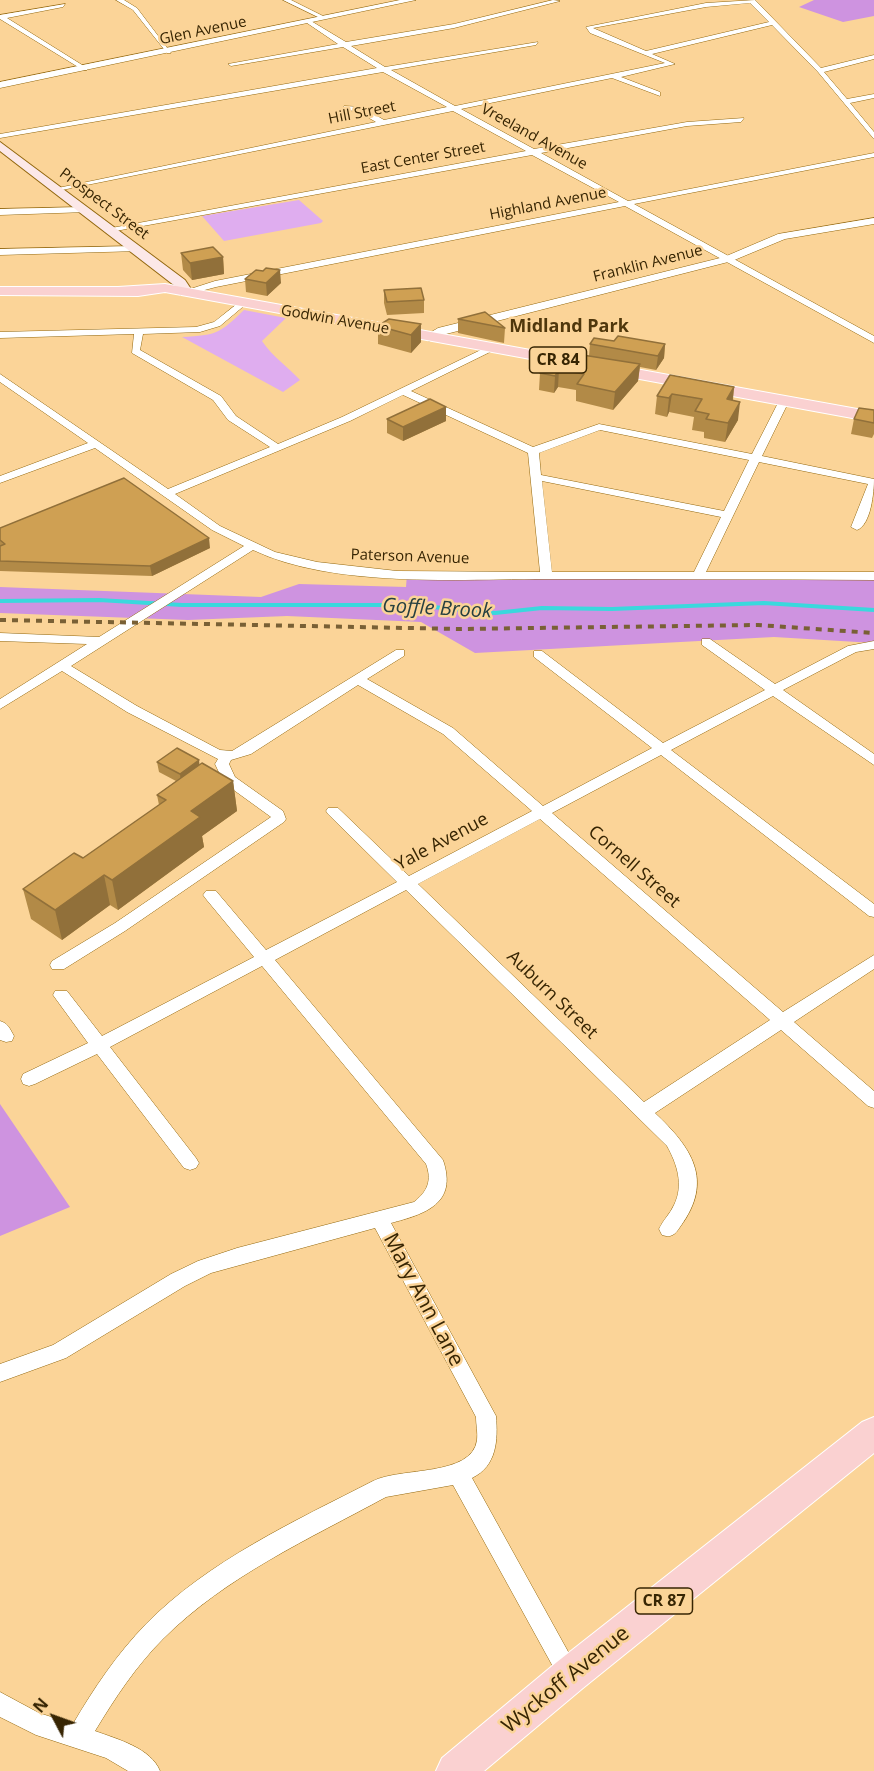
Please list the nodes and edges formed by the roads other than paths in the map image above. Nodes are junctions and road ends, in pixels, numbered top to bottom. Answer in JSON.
{"nodes":[{"id":1,"x":119,"y":0,"type":"edge"},
{"id":2,"x":286,"y":0,"type":"edge"},
{"id":3,"x":405,"y":1,"type":"edge"},
{"id":4,"x":557,"y":1,"type":"edge"},
{"id":5,"x":751,"y":1,"type":"edge"},
{"id":6,"x":63,"y":5,"type":"dead end"},
{"id":7,"x":0,"y":17,"type":"edge"},
{"id":8,"x":324,"y":18,"type":"junction"},
{"id":9,"x":309,"y":22,"type":"junction"},
{"id":10,"x":773,"y":23,"type":"junction"},
{"id":11,"x":536,"y":43,"type":"dead end"},
{"id":12,"x":345,"y":45,"type":"junction"},
{"id":13,"x":169,"y":52,"type":"junction"},
{"id":14,"x":646,"y":53,"type":"junction"},
{"id":15,"x":874,"y":57,"type":"edge"},
{"id":16,"x":231,"y":64,"type":"dead end"},
{"id":17,"x":85,"y":69,"type":"junction"},
{"id":18,"x":382,"y":69,"type":"junction"},
{"id":19,"x":820,"y":71,"type":"junction"},
{"id":20,"x":613,"y":76,"type":"junction"},
{"id":21,"x":0,"y":85,"type":"edge"},
{"id":22,"x":657,"y":94,"type":"dead end"},
{"id":23,"x":874,"y":96,"type":"edge"},
{"id":24,"x":845,"y":102,"type":"junction"},
{"id":25,"x":344,"y":108,"type":"dead end"},
{"id":26,"x":453,"y":108,"type":"junction"},
{"id":27,"x":741,"y":120,"type":"dead end"},
{"id":28,"x":382,"y":122,"type":"junction"},
{"id":29,"x":0,"y":136,"type":"edge"},
{"id":30,"x":874,"y":137,"type":"edge"},
{"id":31,"x":0,"y":145,"type":"edge"},
{"id":32,"x":534,"y":151,"type":"junction"},
{"id":33,"x":874,"y":155,"type":"edge"},
{"id":34,"x":57,"y":189,"type":"junction"},
{"id":35,"x":625,"y":204,"type":"junction"},
{"id":36,"x":84,"y":210,"type":"junction"},
{"id":37,"x":0,"y":212,"type":"edge"},
{"id":38,"x":874,"y":221,"type":"edge"},
{"id":39,"x":110,"y":229,"type":"junction"},
{"id":40,"x":136,"y":249,"type":"junction"},
{"id":41,"x":0,"y":252,"type":"edge"},
{"id":42,"x":728,"y":259,"type":"junction"},
{"id":43,"x":165,"y":272,"type":"junction"},
{"id":44,"x":228,"y":282,"type":"junction"},
{"id":45,"x":141,"y":288,"type":"junction"},
{"id":46,"x":122,"y":290,"type":"junction"},
{"id":47,"x":0,"y":291,"type":"edge"},
{"id":48,"x":186,"y":292,"type":"junction"},
{"id":49,"x":226,"y":300,"type":"junction"},
{"id":50,"x":242,"y":303,"type":"junction"},
{"id":51,"x":139,"y":331,"type":"junction"},
{"id":52,"x":0,"y":335,"type":"edge"},
{"id":53,"x":429,"y":337,"type":"junction"},
{"id":54,"x":874,"y":340,"type":"edge"},
{"id":55,"x":491,"y":348,"type":"junction"},
{"id":56,"x":0,"y":377,"type":"edge"},
{"id":57,"x":403,"y":391,"type":"junction"},
{"id":58,"x":784,"y":401,"type":"junction"},
{"id":59,"x":874,"y":417,"type":"edge"},
{"id":60,"x":96,"y":444,"type":"junction"},
{"id":61,"x":278,"y":448,"type":"junction"},
{"id":62,"x":533,"y":451,"type":"junction"},
{"id":63,"x":757,"y":457,"type":"junction"},
{"id":64,"x":536,"y":477,"type":"junction"},
{"id":65,"x":0,"y":480,"type":"edge"},
{"id":66,"x":874,"y":482,"type":"edge"},
{"id":67,"x":167,"y":494,"type":"junction"},
{"id":68,"x":728,"y":515,"type":"junction"},
{"id":69,"x":857,"y":527,"type":"dead end"},
{"id":70,"x":251,"y":546,"type":"junction"},
{"id":71,"x":546,"y":574,"type":"junction"},
{"id":72,"x":699,"y":574,"type":"junction"},
{"id":73,"x":874,"y":576,"type":"edge"},
{"id":74,"x":0,"y":637,"type":"edge"},
{"id":75,"x":103,"y":641,"type":"junction"},
{"id":76,"x":706,"y":642,"type":"dead end"},
{"id":77,"x":874,"y":645,"type":"edge"},
{"id":78,"x":400,"y":652,"type":"dead end"},
{"id":79,"x":538,"y":654,"type":"dead end"},
{"id":80,"x":62,"y":666,"type":"junction"},
{"id":81,"x":357,"y":679,"type":"junction"},
{"id":82,"x":773,"y":690,"type":"junction"},
{"id":83,"x":0,"y":705,"type":"edge"},
{"id":84,"x":661,"y":749,"type":"junction"},
{"id":85,"x":226,"y":756,"type":"junction"},
{"id":86,"x":874,"y":761,"type":"edge"},
{"id":87,"x":333,"y":811,"type":"dead end"},
{"id":88,"x":541,"y":812,"type":"junction"},
{"id":89,"x":407,"y":883,"type":"junction"},
{"id":90,"x":211,"y":895,"type":"dead end"},
{"id":91,"x":874,"y":912,"type":"edge"},
{"id":92,"x":262,"y":959,"type":"junction"},
{"id":93,"x":874,"y":961,"type":"edge"},
{"id":94,"x":58,"y":965,"type":"dead end"},
{"id":95,"x":61,"y":995,"type":"dead end"},
{"id":96,"x":782,"y":1021,"type":"junction"},
{"id":97,"x":99,"y":1045,"type":"junction"},
{"id":98,"x":29,"y":1079,"type":"dead end"},
{"id":99,"x":874,"y":1101,"type":"edge"},
{"id":100,"x":644,"y":1111,"type":"junction"},
{"id":101,"x":190,"y":1163,"type":"dead end"},
{"id":102,"x":379,"y":1218,"type":"junction"},
{"id":103,"x":668,"y":1229,"type":"dead end"},
{"id":104,"x":0,"y":1373,"type":"edge"},
{"id":105,"x":874,"y":1433,"type":"edge"},
{"id":106,"x":459,"y":1476,"type":"junction"},
{"id":107,"x":570,"y":1675,"type":"junction"},
{"id":108,"x":0,"y":1704,"type":"edge"},
{"id":109,"x":79,"y":1736,"type":"junction"},
{"id":110,"x":148,"y":1771,"type":"edge"},
{"id":111,"x":455,"y":1771,"type":"edge"}],
"edges":[{"from":1,"to":13,"type":"street"},
{"from":2,"to":8,"type":"street"},
{"from":3,"to":8,"type":"street","name":"Glen Avenue"},
{"from":4,"to":12,"type":"street"},
{"from":5,"to":10,"type":"street"},
{"from":5,"to":14,"type":"street"},
{"from":6,"to":7,"type":"street"},
{"from":7,"to":17,"type":"street"},
{"from":8,"to":9,"type":"street","name":"Glen Avenue"},
{"from":9,"to":12,"type":"street","name":"Vreeland Avenue"},
{"from":9,"to":13,"type":"street","name":"Glen Avenue"},
{"from":10,"to":14,"type":"street"},
{"from":10,"to":19,"type":"street"},
{"from":11,"to":18,"type":"street"},
{"from":12,"to":16,"type":"street"},
{"from":12,"to":18,"type":"street","name":"Vreeland Avenue"},
{"from":13,"to":17,"type":"street","name":"Glen Avenue"},
{"from":14,"to":20,"type":"street","name":"Hill Street"},
{"from":15,"to":19,"type":"street"},
{"from":17,"to":21,"type":"street","name":"Glen Avenue"},
{"from":18,"to":26,"type":"street","name":"Vreeland Avenue"},
{"from":18,"to":29,"type":"street"},
{"from":19,"to":24,"type":"street"},
{"from":20,"to":22,"type":"street"},
{"from":20,"to":26,"type":"street","name":"Hill Street"},
{"from":23,"to":24,"type":"street"},
{"from":24,"to":30,"type":"street"},
{"from":25,"to":28,"type":"street"},
{"from":26,"to":28,"type":"street","name":"Hill Street"},
{"from":26,"to":32,"type":"street","name":"Vreeland Avenue"},
{"from":27,"to":32,"type":"street","name":"East Center Street"},
{"from":28,"to":34,"type":"street","name":"Hill Street"},
{"from":31,"to":34,"type":"main road","name":"Prospect Street"},
{"from":32,"to":35,"type":"street","name":"Vreeland Avenue"},
{"from":32,"to":39,"type":"street","name":"East Center Street"},
{"from":33,"to":35,"type":"street","name":"Highland Avenue"},
{"from":34,"to":36,"type":"main road","name":"Prospect Street"},
{"from":35,"to":42,"type":"street","name":"Vreeland Avenue"},
{"from":35,"to":44,"type":"street","name":"Highland Avenue"},
{"from":36,"to":37,"type":"street"},
{"from":36,"to":39,"type":"main road","name":"Prospect Street"},
{"from":38,"to":42,"type":"street","name":"Franklin Avenue"},
{"from":39,"to":40,"type":"main road","name":"Prospect Street"},
{"from":40,"to":41,"type":"street"},
{"from":40,"to":43,"type":"main road","name":"Prospect Street"},
{"from":42,"to":53,"type":"street","name":"Franklin Avenue"},
{"from":42,"to":54,"type":"street","name":"Vreeland Avenue"},
{"from":43,"to":45,"type":"main road"},
{"from":43,"to":48,"type":"main road","name":"Prospect Street"},
{"from":44,"to":48,"type":"street","name":"Highland Avenue"},
{"from":44,"to":49,"type":"street"},
{"from":45,"to":46,"type":"main road","name":"Godwin Avenue","number":"CR 84"},
{"from":45,"to":48,"type":"main road","name":"Godwin Avenue","number":"CR 84"},
{"from":46,"to":47,"type":"main road","name":"Godwin Avenue","number":"CR 84"},
{"from":46,"to":48,"type":"main road","name":"Godwin Avenue","number":"CR 84"},
{"from":48,"to":49,"type":"main road","name":"Godwin Avenue","number":"CR 84"},
{"from":49,"to":50,"type":"main road","name":"Godwin Avenue","number":"CR 84"},
{"from":50,"to":51,"type":"street"},
{"from":50,"to":53,"type":"main road","name":"Godwin Avenue","number":"CR 84"},
{"from":51,"to":52,"type":"street"},
{"from":51,"to":61,"type":"street"},
{"from":53,"to":55,"type":"main road","name":"Godwin Avenue","number":"CR 84"},
{"from":55,"to":57,"type":"street"},
{"from":55,"to":58,"type":"main road","name":"Godwin Avenue","number":"CR 84"},
{"from":56,"to":60,"type":"street","name":"Paterson Avenue"},
{"from":57,"to":61,"type":"street"},
{"from":57,"to":62,"type":"street"},
{"from":58,"to":59,"type":"main road","name":"Godwin Avenue","number":"CR 84"},
{"from":58,"to":63,"type":"street"},
{"from":60,"to":65,"type":"street"},
{"from":60,"to":67,"type":"street","name":"Paterson Avenue"},
{"from":61,"to":67,"type":"street"},
{"from":62,"to":63,"type":"street"},
{"from":62,"to":64,"type":"street"},
{"from":63,"to":66,"type":"street"},
{"from":63,"to":68,"type":"street"},
{"from":64,"to":68,"type":"street"},
{"from":64,"to":71,"type":"street"},
{"from":66,"to":69,"type":"street"},
{"from":67,"to":70,"type":"street","name":"Paterson Avenue"},
{"from":68,"to":72,"type":"street"},
{"from":70,"to":71,"type":"street","name":"Paterson Avenue"},
{"from":70,"to":75,"type":"street"},
{"from":71,"to":72,"type":"street","name":"Paterson Avenue"},
{"from":72,"to":73,"type":"street","name":"Paterson Avenue"},
{"from":74,"to":75,"type":"street"},
{"from":75,"to":80,"type":"street"},
{"from":76,"to":82,"type":"street"},
{"from":77,"to":82,"type":"street","name":"Yale Avenue"},
{"from":78,"to":81,"type":"street"},
{"from":79,"to":84,"type":"street"},
{"from":80,"to":83,"type":"street"},
{"from":80,"to":85,"type":"street"},
{"from":81,"to":85,"type":"street"},
{"from":81,"to":88,"type":"street","name":"Cornell Street"},
{"from":82,"to":84,"type":"street","name":"Yale Avenue"},
{"from":82,"to":86,"type":"street"},
{"from":84,"to":88,"type":"street","name":"Yale Avenue"},
{"from":84,"to":91,"type":"street"},
{"from":85,"to":94,"type":"street"},
{"from":87,"to":89,"type":"street","name":"Auburn Street"},
{"from":88,"to":89,"type":"street","name":"Yale Avenue"},
{"from":88,"to":96,"type":"street","name":"Cornell Street"},
{"from":89,"to":92,"type":"street","name":"Yale Avenue"},
{"from":89,"to":100,"type":"street","name":"Auburn Street"},
{"from":90,"to":92,"type":"street"},
{"from":92,"to":97,"type":"street","name":"Yale Avenue"},
{"from":92,"to":102,"type":"street"},
{"from":93,"to":96,"type":"street"},
{"from":95,"to":97,"type":"street"},
{"from":96,"to":99,"type":"street","name":"Cornell Street"},
{"from":96,"to":100,"type":"street"},
{"from":97,"to":98,"type":"street","name":"Yale Avenue"},
{"from":97,"to":101,"type":"street"},
{"from":100,"to":103,"type":"street","name":"Auburn Street"},
{"from":102,"to":104,"type":"street","name":"Mary Ann Lane"},
{"from":102,"to":106,"type":"street","name":"Mary Ann Lane"},
{"from":105,"to":107,"type":"main road","name":"Wyckoff Avenue","number":"CR 87"},
{"from":106,"to":107,"type":"street"},
{"from":106,"to":109,"type":"street"},
{"from":107,"to":111,"type":"main road","name":"Wyckoff Avenue","number":"CR 87"},
{"from":108,"to":109,"type":"street"},
{"from":109,"to":110,"type":"street"}]}
